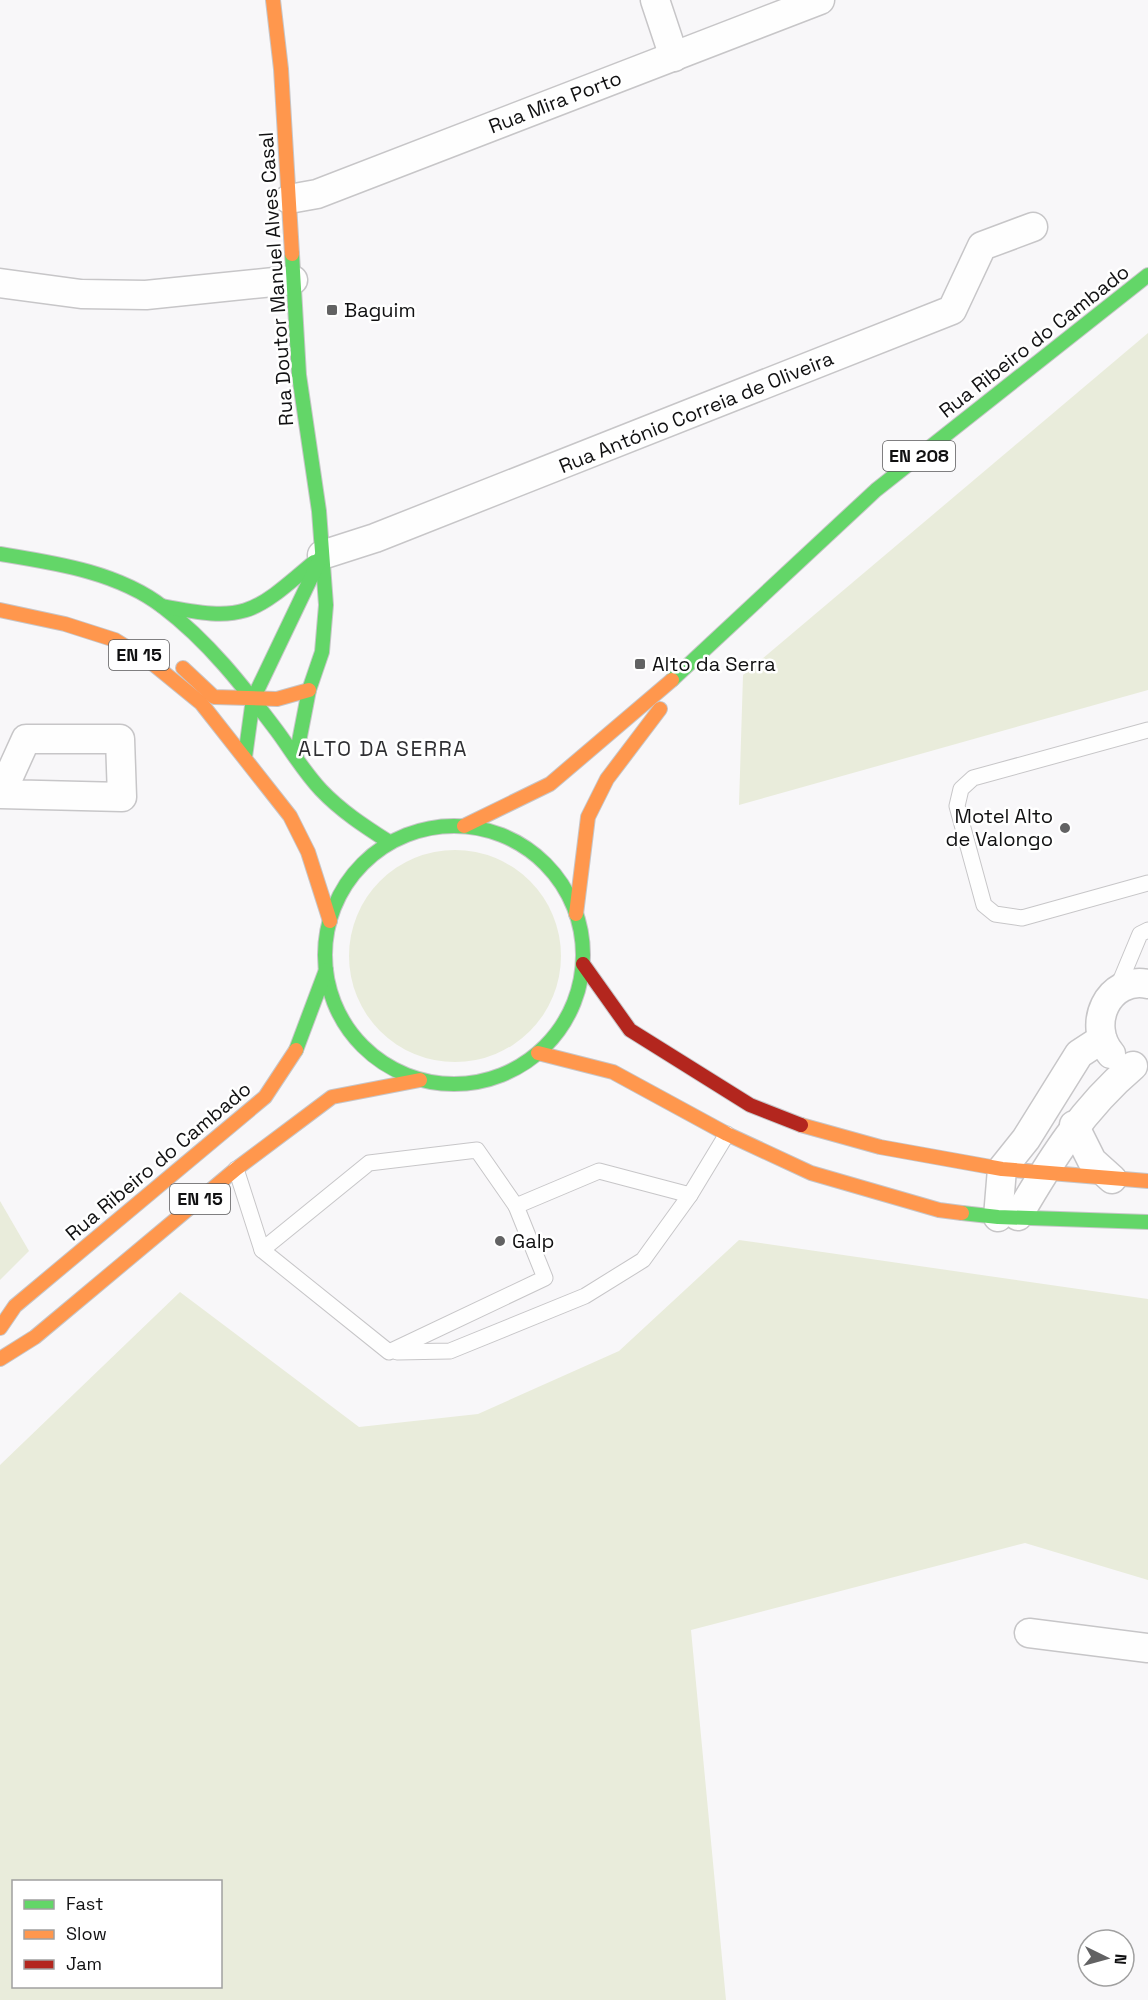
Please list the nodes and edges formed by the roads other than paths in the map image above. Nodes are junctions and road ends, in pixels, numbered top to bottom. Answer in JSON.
{"nodes":[{"id":1,"x":273,"y":0,"type":"edge"},
{"id":2,"x":655,"y":0,"type":"edge"},
{"id":3,"x":820,"y":0,"type":"edge"},
{"id":4,"x":674,"y":57,"type":"junction"},
{"id":5,"x":289,"y":199,"type":"junction"},
{"id":6,"x":1033,"y":227,"type":"dead end"},
{"id":7,"x":1148,"y":275,"type":"edge"},
{"id":8,"x":293,"y":280,"type":"junction"},
{"id":9,"x":0,"y":283,"type":"edge"},
{"id":10,"x":0,"y":554,"type":"edge"},
{"id":11,"x":322,"y":555,"type":"junction"},
{"id":12,"x":162,"y":606,"type":"junction"},
{"id":13,"x":0,"y":610,"type":"edge"},
{"id":14,"x":65,"y":624,"type":"junction"},
{"id":15,"x":134,"y":634,"type":"dead end"},
{"id":16,"x":704,"y":653,"type":"junction"},
{"id":17,"x":168,"y":657,"type":"dead end"},
{"id":18,"x":309,"y":690,"type":"junction"},
{"id":19,"x":253,"y":699,"type":"junction"},
{"id":20,"x":1148,"y":730,"type":"edge"},
{"id":21,"x":245,"y":757,"type":"junction"},
{"id":22,"x":296,"y":757,"type":"junction"},
{"id":23,"x":464,"y":826,"type":"junction"},
{"id":24,"x":389,"y":842,"type":"junction"},
{"id":25,"x":1148,"y":883,"type":"edge"},
{"id":26,"x":576,"y":914,"type":"junction"},
{"id":27,"x":330,"y":921,"type":"junction"},
{"id":28,"x":1148,"y":930,"type":"edge"},
{"id":29,"x":583,"y":964,"type":"junction"},
{"id":30,"x":326,"y":970,"type":"junction"},
{"id":31,"x":1148,"y":984,"type":"edge"},
{"id":32,"x":1117,"y":991,"type":"junction"},
{"id":33,"x":1102,"y":1039,"type":"junction"},
{"id":34,"x":538,"y":1053,"type":"junction"},
{"id":35,"x":1140,"y":1066,"type":"edge"},
{"id":36,"x":420,"y":1080,"type":"junction"},
{"id":37,"x":1074,"y":1125,"type":"junction"},
{"id":38,"x":727,"y":1134,"type":"junction"},
{"id":39,"x":236,"y":1169,"type":"junction"},
{"id":40,"x":1002,"y":1169,"type":"junction"},
{"id":41,"x":1043,"y":1173,"type":"junction"},
{"id":42,"x":1112,"y":1179,"type":"junction"},
{"id":43,"x":1148,"y":1181,"type":"edge"},
{"id":44,"x":690,"y":1195,"type":"junction"},
{"id":45,"x":516,"y":1206,"type":"junction"},
{"id":46,"x":1008,"y":1217,"type":"junction"},
{"id":47,"x":1148,"y":1222,"type":"edge"},
{"id":48,"x":262,"y":1250,"type":"junction"},
{"id":49,"x":0,"y":1328,"type":"edge"},
{"id":50,"x":389,"y":1353,"type":"junction"},
{"id":51,"x":0,"y":1359,"type":"edge"},
{"id":52,"x":1029,"y":1633,"type":"dead end"},
{"id":53,"x":1148,"y":1648,"type":"edge"}],
"edges":[{"from":1,"to":5,"type":"main road","name":"Rua Doutor Manuel Alves Casal"},
{"from":2,"to":4,"type":"street"},
{"from":3,"to":4,"type":"street","name":"Rua Mira Porto"},
{"from":4,"to":5,"type":"street","name":"Rua Mira Porto"},
{"from":5,"to":8,"type":"main road","name":"Rua Doutor Manuel Alves Casal"},
{"from":6,"to":11,"type":"street","name":"Rua António Correia de Oliveira"},
{"from":7,"to":16,"type":"main road","name":"Rua Ribeiro do Cambado","number":"EN 208"},
{"from":8,"to":9,"type":"street"},
{"from":8,"to":11,"type":"main road","name":"Rua Doutor Manuel Alves Casal"},
{"from":10,"to":12,"type":"main road","number":"EN 15"},
{"from":11,"to":12,"type":"main road"},
{"from":11,"to":18,"type":"main road","name":"Rua Doutor Manuel Alves Casal"},
{"from":11,"to":19,"type":"main road","name":"Rua Doutor Manuel Alves Casal"},
{"from":12,"to":19,"type":"main road","number":"EN 15"},
{"from":13,"to":14,"type":"main road","number":"EN 15"},
{"from":14,"to":15,"type":"main road"},
{"from":14,"to":21,"type":"main road","number":"EN 15"},
{"from":16,"to":23,"type":"main road","name":"Rua Ribeiro do Cambado","number":"EN 208"},
{"from":16,"to":26,"type":"main road","name":"Rua Ribeiro do Cambado","number":"EN 208"},
{"from":17,"to":19,"type":"main road"},
{"from":18,"to":19,"type":"main road"},
{"from":18,"to":22,"type":"main road","name":"Rua Doutor Manuel Alves Casal"},
{"from":19,"to":21,"type":"main road","name":"Rua Doutor Manuel Alves Casal"},
{"from":19,"to":22,"type":"main road","number":"EN 15"},
{"from":20,"to":25,"type":"lane"},
{"from":21,"to":27,"type":"main road","number":"EN 15"},
{"from":22,"to":24,"type":"main road","number":"EN 15"},
{"from":23,"to":24,"type":"main road"},
{"from":23,"to":26,"type":"main road"},
{"from":24,"to":27,"type":"main road"},
{"from":26,"to":29,"type":"main road"},
{"from":27,"to":30,"type":"main road"},
{"from":28,"to":32,"type":"lane"},
{"from":29,"to":34,"type":"main road"},
{"from":29,"to":40,"type":"main road"},
{"from":30,"to":36,"type":"main road"},
{"from":30,"to":49,"type":"main road","name":"Rua Ribeiro do Cambado","number":"EN 15"},
{"from":31,"to":32,"type":"street"},
{"from":32,"to":33,"type":"street"},
{"from":33,"to":35,"type":"street"},
{"from":33,"to":40,"type":"street"},
{"from":34,"to":36,"type":"main road"},
{"from":34,"to":38,"type":"main road"},
{"from":35,"to":37,"type":"street"},
{"from":36,"to":39,"type":"main road","number":"EN 15"},
{"from":37,"to":41,"type":"street"},
{"from":37,"to":42,"type":"street"},
{"from":38,"to":44,"type":"lane"},
{"from":38,"to":46,"type":"main road"},
{"from":39,"to":48,"type":"lane"},
{"from":39,"to":51,"type":"main road","number":"EN 15"},
{"from":40,"to":41,"type":"main road"},
{"from":40,"to":46,"type":"street"},
{"from":41,"to":42,"type":"main road"},
{"from":41,"to":46,"type":"street"},
{"from":42,"to":43,"type":"main road"},
{"from":44,"to":45,"type":"lane"},
{"from":44,"to":50,"type":"lane"},
{"from":45,"to":48,"type":"lane"},
{"from":45,"to":50,"type":"lane"},
{"from":46,"to":47,"type":"main road"},
{"from":48,"to":50,"type":"lane"},
{"from":52,"to":53,"type":"street"}]}
